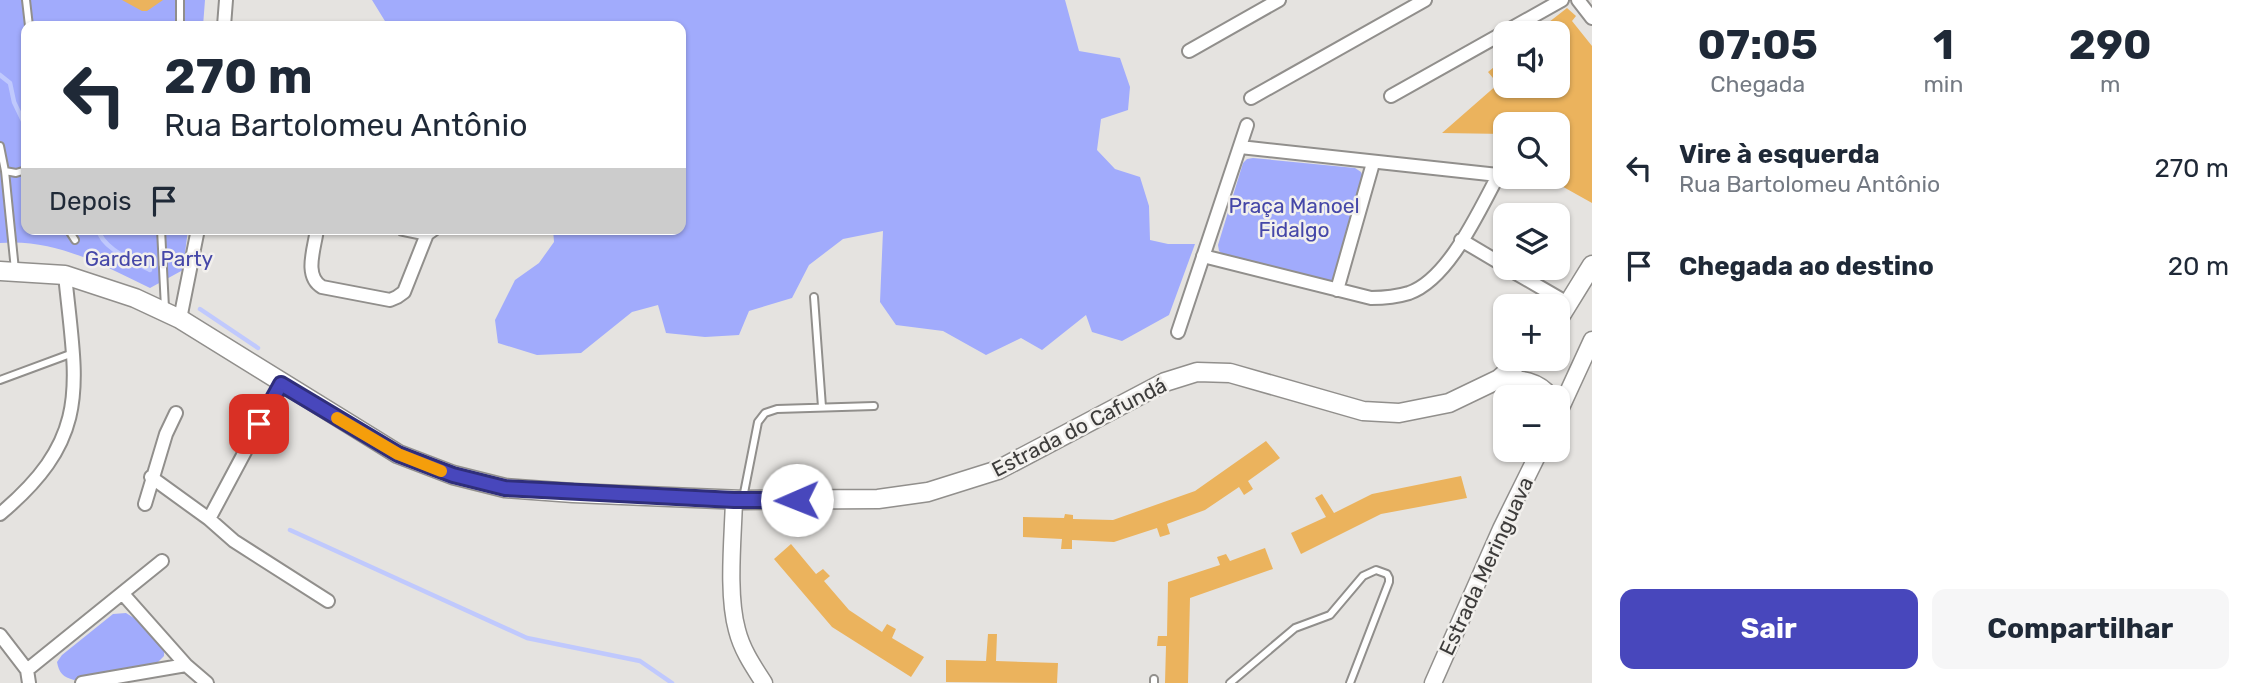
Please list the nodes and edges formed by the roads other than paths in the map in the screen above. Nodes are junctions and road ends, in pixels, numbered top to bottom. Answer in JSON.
{"nodes":[{"id":1,"x":26,"y":0,"type":"edge"},
{"id":2,"x":180,"y":0,"type":"edge"},
{"id":3,"x":226,"y":0,"type":"edge"},
{"id":4,"x":1279,"y":0,"type":"edge"},
{"id":5,"x":1425,"y":0,"type":"edge"},
{"id":6,"x":1563,"y":0,"type":"edge"},
{"id":7,"x":1578,"y":0,"type":"edge"},
{"id":8,"x":1592,"y":19,"type":"edge"},
{"id":9,"x":28,"y":21,"type":"edge"},
{"id":10,"x":180,"y":21,"type":"edge"},
{"id":11,"x":224,"y":21,"type":"edge"},
{"id":12,"x":1189,"y":51,"type":"dead end"},
{"id":13,"x":1391,"y":96,"type":"dead end"},
{"id":14,"x":1251,"y":98,"type":"dead end"},
{"id":15,"x":1247,"y":125,"type":"dead end"},
{"id":16,"x":0,"y":146,"type":"edge"},
{"id":17,"x":1240,"y":147,"type":"junction"},
{"id":18,"x":1373,"y":163,"type":"junction"},
{"id":19,"x":5,"y":171,"type":"junction"},
{"id":20,"x":21,"y":172,"type":"edge"},
{"id":21,"x":1493,"y":175,"type":"edge"},
{"id":22,"x":1493,"y":184,"type":"edge"},
{"id":23,"x":72,"y":235,"type":"edge"},
{"id":24,"x":162,"y":235,"type":"edge"},
{"id":25,"x":196,"y":235,"type":"edge"},
{"id":26,"x":316,"y":235,"type":"edge"},
{"id":27,"x":430,"y":235,"type":"edge"},
{"id":28,"x":75,"y":240,"type":"dead end"},
{"id":29,"x":1461,"y":240,"type":"junction"},
{"id":30,"x":1203,"y":256,"type":"junction"},
{"id":31,"x":1493,"y":259,"type":"edge"},
{"id":32,"x":8,"y":271,"type":"edge"},
{"id":33,"x":1590,"y":273,"type":"edge"},
{"id":34,"x":65,"y":275,"type":"junction"},
{"id":35,"x":1528,"y":280,"type":"edge"},
{"id":36,"x":1337,"y":290,"type":"junction"},
{"id":37,"x":1552,"y":294,"type":"edge"},
{"id":38,"x":814,"y":297,"type":"dead end"},
{"id":39,"x":1570,"y":303,"type":"edge"},
{"id":40,"x":172,"y":316,"type":"junction"},
{"id":41,"x":1178,"y":332,"type":"dead end"},
{"id":42,"x":1592,"y":340,"type":"edge"},
{"id":43,"x":73,"y":353,"type":"junction"},
{"id":44,"x":1508,"y":371,"type":"edge"},
{"id":45,"x":1499,"y":379,"type":"junction"},
{"id":46,"x":0,"y":380,"type":"edge"},
{"id":47,"x":281,"y":384,"type":"junction"},
{"id":48,"x":1538,"y":385,"type":"edge"},
{"id":49,"x":1570,"y":388,"type":"edge"},
{"id":50,"x":874,"y":406,"type":"dead end"},
{"id":51,"x":822,"y":408,"type":"junction"},
{"id":52,"x":176,"y":413,"type":"dead end"},
{"id":53,"x":1534,"y":462,"type":"edge"},
{"id":54,"x":151,"y":477,"type":"junction"},
{"id":55,"x":738,"y":500,"type":"junction"},
{"id":56,"x":145,"y":504,"type":"dead end"},
{"id":57,"x":0,"y":514,"type":"edge"},
{"id":58,"x":209,"y":519,"type":"junction"},
{"id":59,"x":162,"y":561,"type":"dead end"},
{"id":60,"x":123,"y":594,"type":"junction"},
{"id":61,"x":328,"y":601,"type":"dead end"},
{"id":62,"x":0,"y":635,"type":"edge"},
{"id":63,"x":186,"y":664,"type":"junction"},
{"id":64,"x":28,"y":677,"type":"edge"},
{"id":65,"x":82,"y":683,"type":"edge"},
{"id":66,"x":207,"y":683,"type":"edge"},
{"id":67,"x":764,"y":683,"type":"edge"},
{"id":68,"x":1230,"y":683,"type":"edge"},
{"id":69,"x":1350,"y":683,"type":"edge"},
{"id":70,"x":1433,"y":683,"type":"edge"}],
"edges":[{"from":1,"to":9,"type":"lane"},
{"from":2,"to":10,"type":"lane"},
{"from":3,"to":11,"type":"street"},
{"from":4,"to":12,"type":"street"},
{"from":5,"to":14,"type":"street"},
{"from":6,"to":13,"type":"street"},
{"from":7,"to":8,"type":"street"},
{"from":15,"to":17,"type":"street"},
{"from":16,"to":19,"type":"lane"},
{"from":17,"to":18,"type":"street"},
{"from":17,"to":30,"type":"street"},
{"from":18,"to":21,"type":"street"},
{"from":18,"to":36,"type":"street"},
{"from":19,"to":20,"type":"lane"},
{"from":19,"to":32,"type":"lane"},
{"from":22,"to":29,"type":"street"},
{"from":23,"to":28,"type":"lane"},
{"from":24,"to":40,"type":"lane"},
{"from":25,"to":40,"type":"street"},
{"from":26,"to":27,"type":"street"},
{"from":29,"to":31,"type":"street"},
{"from":29,"to":36,"type":"street"},
{"from":30,"to":36,"type":"street"},
{"from":30,"to":41,"type":"street"},
{"from":32,"to":34,"type":"main road","name":"Estrada do Cafundá"},
{"from":33,"to":39,"type":"main road"},
{"from":34,"to":40,"type":"main road","name":"Estrada do Cafundá"},
{"from":34,"to":43,"type":"street"},
{"from":35,"to":37,"type":"street"},
{"from":38,"to":51,"type":"lane"},
{"from":40,"to":47,"type":"main road","name":"Estrada do Cafundá"},
{"from":42,"to":49,"type":"street"},
{"from":43,"to":46,"type":"lane"},
{"from":43,"to":57,"type":"street"},
{"from":44,"to":45,"type":"main road","name":"Estrada do Cafundá"},
{"from":45,"to":48,"type":"main road"},
{"from":45,"to":55,"type":"main road","name":"Estrada do Cafundá"},
{"from":47,"to":55,"type":"main road","name":"Estrada do Cafundá"},
{"from":47,"to":58,"type":"street"},
{"from":50,"to":51,"type":"lane"},
{"from":51,"to":55,"type":"lane"},
{"from":52,"to":54,"type":"street"},
{"from":53,"to":70,"type":"street","name":"Estrada Meringuava"},
{"from":54,"to":56,"type":"street"},
{"from":54,"to":58,"type":"street"},
{"from":55,"to":67,"type":"street"},
{"from":58,"to":61,"type":"street"},
{"from":59,"to":60,"type":"street"},
{"from":60,"to":63,"type":"street"},
{"from":60,"to":64,"type":"street"},
{"from":62,"to":64,"type":"street"},
{"from":63,"to":65,"type":"street"},
{"from":63,"to":66,"type":"street"},
{"from":68,"to":69,"type":"lane"}]}
